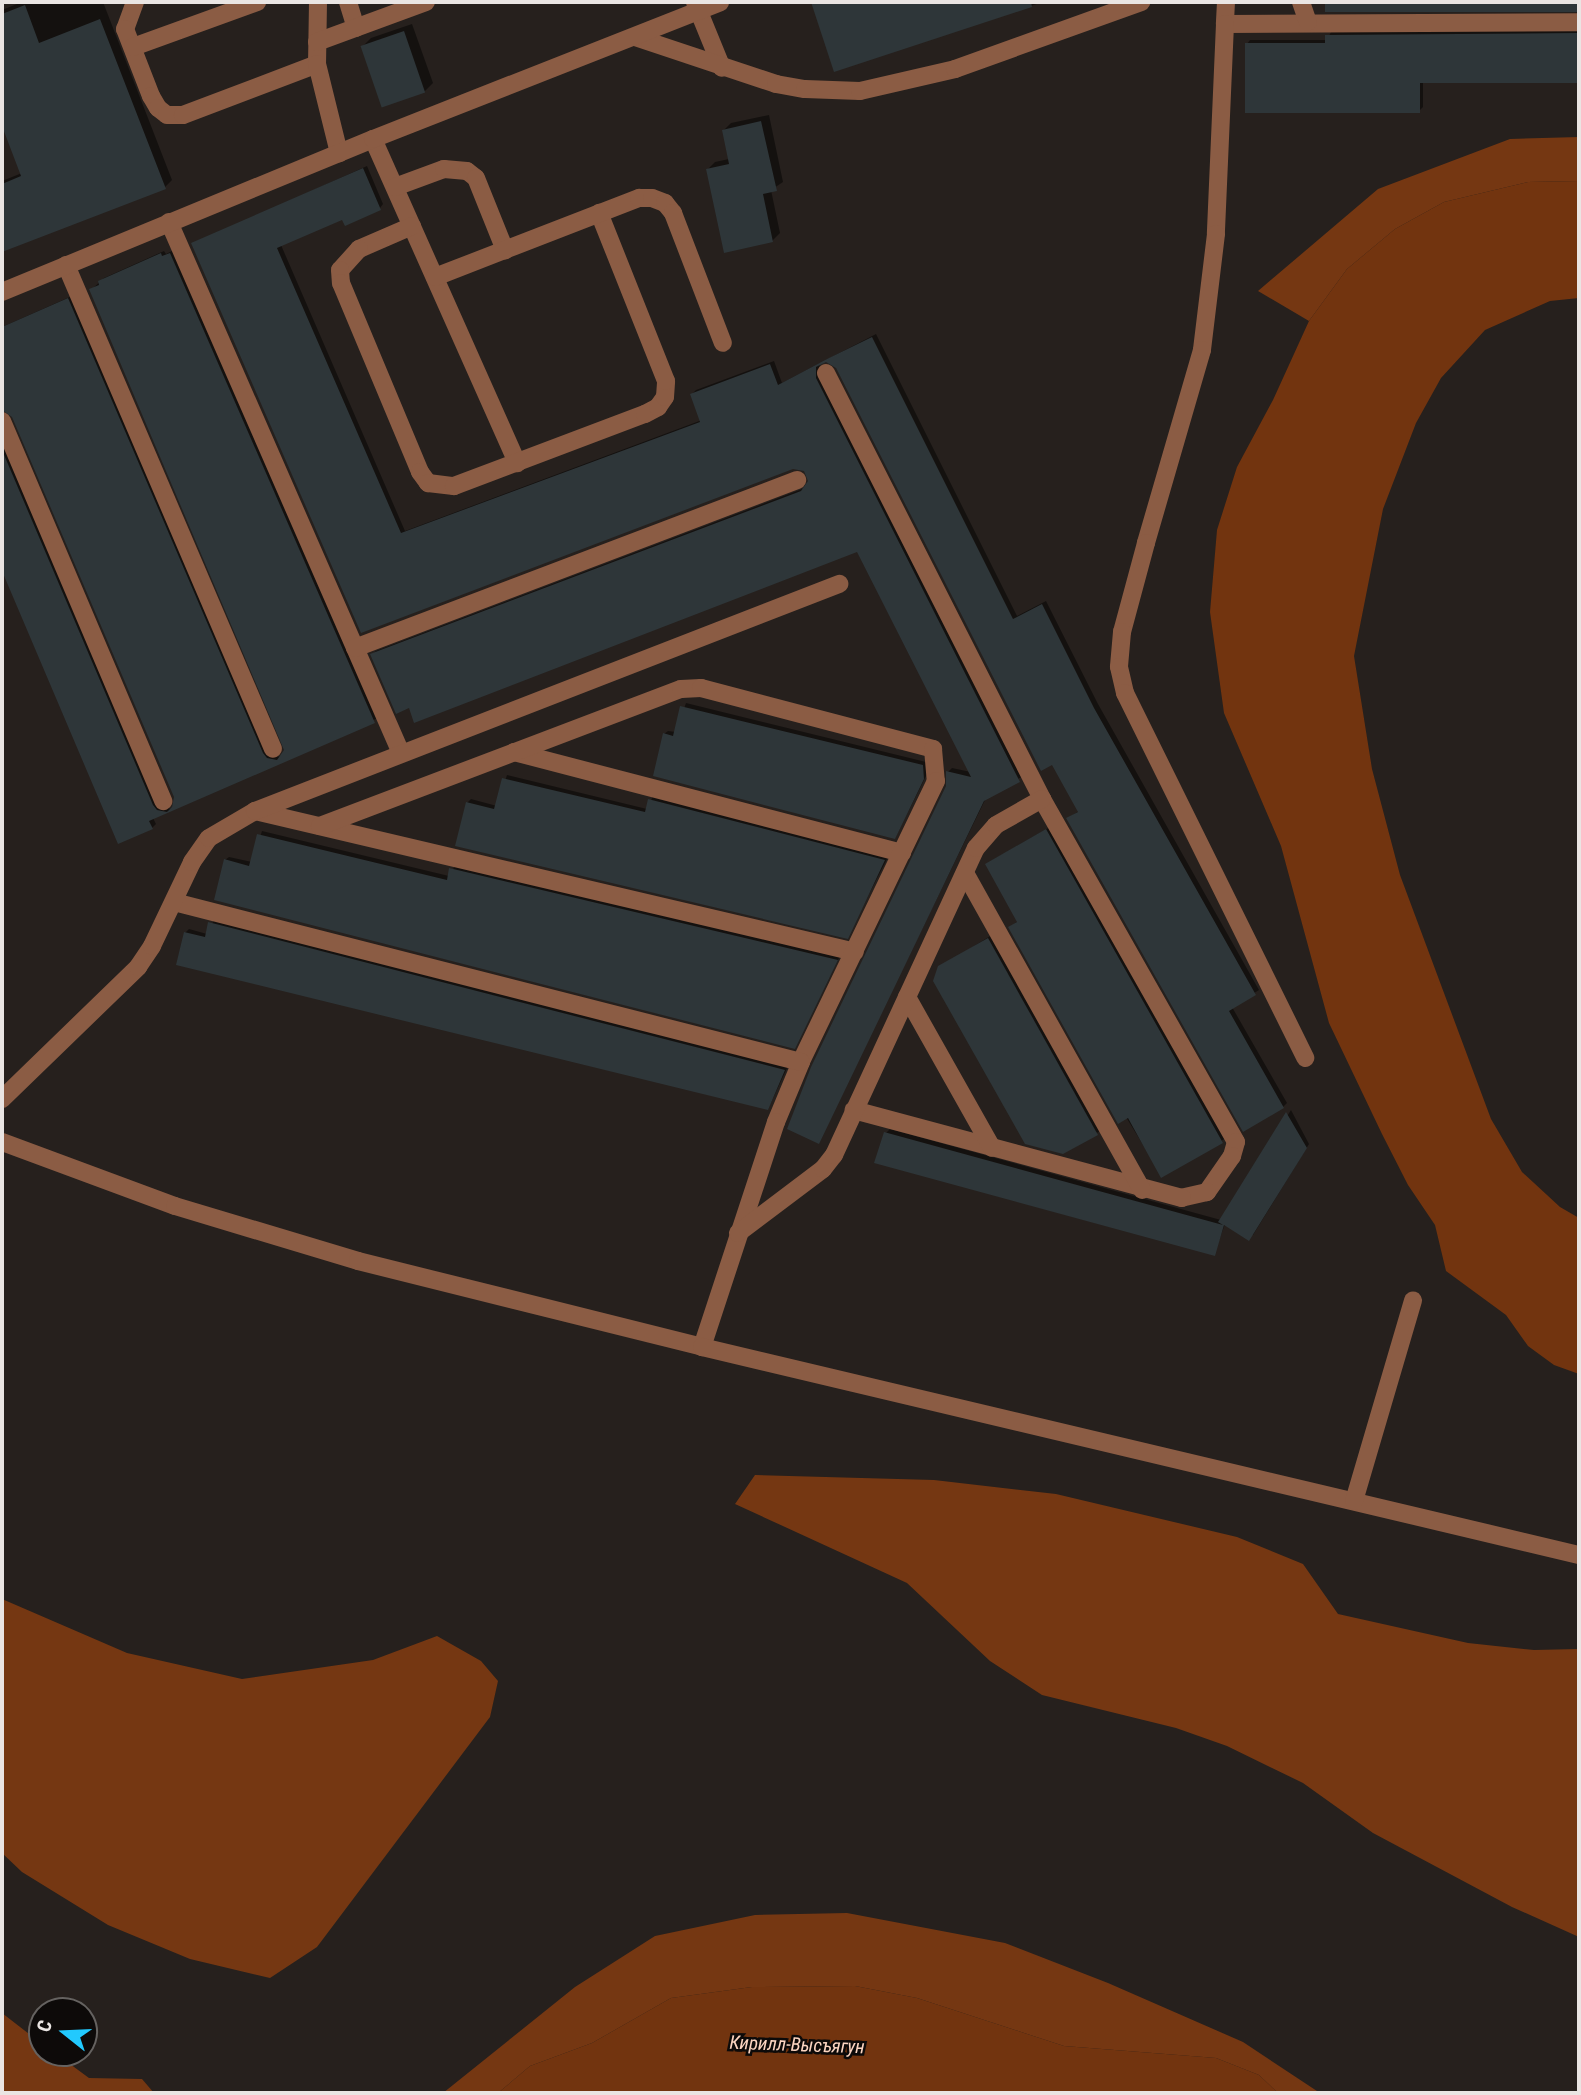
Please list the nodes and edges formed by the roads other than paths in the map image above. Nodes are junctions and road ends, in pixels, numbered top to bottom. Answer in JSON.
{"nodes":[{"id":1,"x":135,"y":2,"type":"edge"},
{"id":2,"x":257,"y":2,"type":"edge"},
{"id":3,"x":318,"y":2,"type":"edge"},
{"id":4,"x":348,"y":2,"type":"edge"},
{"id":5,"x":426,"y":2,"type":"edge"},
{"id":6,"x":720,"y":2,"type":"edge"},
{"id":7,"x":1141,"y":2,"type":"edge"},
{"id":8,"x":1226,"y":2,"type":"edge"},
{"id":9,"x":1301,"y":2,"type":"edge"},
{"id":10,"x":696,"y":6,"type":"edge"},
{"id":11,"x":1308,"y":22,"type":"junction"},
{"id":12,"x":1579,"y":22,"type":"edge"},
{"id":13,"x":1225,"y":24,"type":"junction"},
{"id":14,"x":356,"y":28,"type":"junction"},
{"id":15,"x":635,"y":37,"type":"junction"},
{"id":16,"x":317,"y":42,"type":"junction"},
{"id":17,"x":133,"y":47,"type":"junction"},
{"id":18,"x":317,"y":64,"type":"junction"},
{"id":19,"x":722,"y":68,"type":"junction"},
{"id":20,"x":373,"y":139,"type":"junction"},
{"id":21,"x":339,"y":153,"type":"junction"},
{"id":22,"x":395,"y":187,"type":"junction"},
{"id":23,"x":600,"y":213,"type":"junction"},
{"id":24,"x":170,"y":222,"type":"junction"},
{"id":25,"x":412,"y":226,"type":"junction"},
{"id":26,"x":505,"y":250,"type":"junction"},
{"id":27,"x":66,"y":265,"type":"junction"},
{"id":28,"x":435,"y":277,"type":"junction"},
{"id":29,"x":2,"y":292,"type":"edge"},
{"id":30,"x":723,"y":343,"type":"dead end"},
{"id":31,"x":826,"y":373,"type":"dead end"},
{"id":32,"x":2,"y":421,"type":"edge"},
{"id":33,"x":517,"y":463,"type":"junction"},
{"id":34,"x":797,"y":480,"type":"dead end"},
{"id":35,"x":839,"y":584,"type":"dead end"},
{"id":36,"x":355,"y":648,"type":"junction"},
{"id":37,"x":273,"y":749,"type":"dead end"},
{"id":38,"x":513,"y":752,"type":"junction"},
{"id":39,"x":401,"y":753,"type":"junction"},
{"id":40,"x":1042,"y":799,"type":"junction"},
{"id":41,"x":163,"y":801,"type":"dead end"},
{"id":42,"x":255,"y":811,"type":"junction"},
{"id":43,"x":320,"y":826,"type":"junction"},
{"id":44,"x":902,"y":853,"type":"junction"},
{"id":45,"x":965,"y":873,"type":"junction"},
{"id":46,"x":174,"y":902,"type":"junction"},
{"id":47,"x":855,"y":952,"type":"junction"},
{"id":48,"x":907,"y":997,"type":"junction"},
{"id":49,"x":1304,"y":1058,"type":"dead end"},
{"id":50,"x":801,"y":1062,"type":"junction"},
{"id":51,"x":2,"y":1099,"type":"edge"},
{"id":52,"x":854,"y":1110,"type":"junction"},
{"id":53,"x":2,"y":1142,"type":"edge"},
{"id":54,"x":992,"y":1148,"type":"junction"},
{"id":55,"x":1142,"y":1190,"type":"junction"},
{"id":56,"x":738,"y":1233,"type":"junction"},
{"id":57,"x":1413,"y":1300,"type":"dead end"},
{"id":58,"x":702,"y":1347,"type":"junction"},
{"id":59,"x":1354,"y":1501,"type":"junction"},
{"id":60,"x":1579,"y":1555,"type":"edge"}],
"edges":[{"from":1,"to":17,"type":"street"},
{"from":2,"to":17,"type":"street"},
{"from":3,"to":16,"type":"street"},
{"from":4,"to":14,"type":"street"},
{"from":5,"to":14,"type":"street"},
{"from":6,"to":10,"type":"street"},
{"from":7,"to":19,"type":"street"},
{"from":8,"to":13,"type":"street"},
{"from":9,"to":11,"type":"street"},
{"from":10,"to":15,"type":"street"},
{"from":10,"to":19,"type":"street"},
{"from":11,"to":12,"type":"street"},
{"from":11,"to":13,"type":"street"},
{"from":13,"to":49,"type":"street"},
{"from":14,"to":16,"type":"street"},
{"from":15,"to":19,"type":"street"},
{"from":15,"to":20,"type":"street"},
{"from":16,"to":18,"type":"street"},
{"from":17,"to":18,"type":"street"},
{"from":18,"to":21,"type":"street"},
{"from":20,"to":21,"type":"street"},
{"from":20,"to":22,"type":"street"},
{"from":21,"to":24,"type":"street"},
{"from":22,"to":25,"type":"street"},
{"from":22,"to":26,"type":"street"},
{"from":23,"to":26,"type":"street"},
{"from":23,"to":30,"type":"street"},
{"from":23,"to":33,"type":"street"},
{"from":24,"to":27,"type":"street"},
{"from":24,"to":36,"type":"street"},
{"from":25,"to":28,"type":"street"},
{"from":25,"to":33,"type":"street"},
{"from":26,"to":28,"type":"street"},
{"from":27,"to":29,"type":"street"},
{"from":27,"to":37,"type":"street"},
{"from":28,"to":33,"type":"street"},
{"from":31,"to":40,"type":"street"},
{"from":32,"to":41,"type":"street"},
{"from":34,"to":36,"type":"street"},
{"from":35,"to":39,"type":"street"},
{"from":36,"to":39,"type":"street"},
{"from":38,"to":43,"type":"street"},
{"from":38,"to":44,"type":"street"},
{"from":38,"to":44,"type":"street"},
{"from":39,"to":42,"type":"street"},
{"from":40,"to":45,"type":"street"},
{"from":40,"to":55,"type":"street"},
{"from":42,"to":43,"type":"street"},
{"from":42,"to":46,"type":"street"},
{"from":43,"to":47,"type":"street"},
{"from":44,"to":47,"type":"street"},
{"from":45,"to":48,"type":"street"},
{"from":45,"to":55,"type":"street"},
{"from":46,"to":50,"type":"street"},
{"from":46,"to":51,"type":"street"},
{"from":47,"to":50,"type":"street"},
{"from":48,"to":52,"type":"street"},
{"from":48,"to":54,"type":"street"},
{"from":50,"to":56,"type":"street"},
{"from":52,"to":54,"type":"street"},
{"from":52,"to":56,"type":"street"},
{"from":53,"to":58,"type":"street"},
{"from":54,"to":55,"type":"street"},
{"from":56,"to":58,"type":"street"},
{"from":57,"to":59,"type":"street"},
{"from":58,"to":59,"type":"street"},
{"from":59,"to":60,"type":"street"}]}
